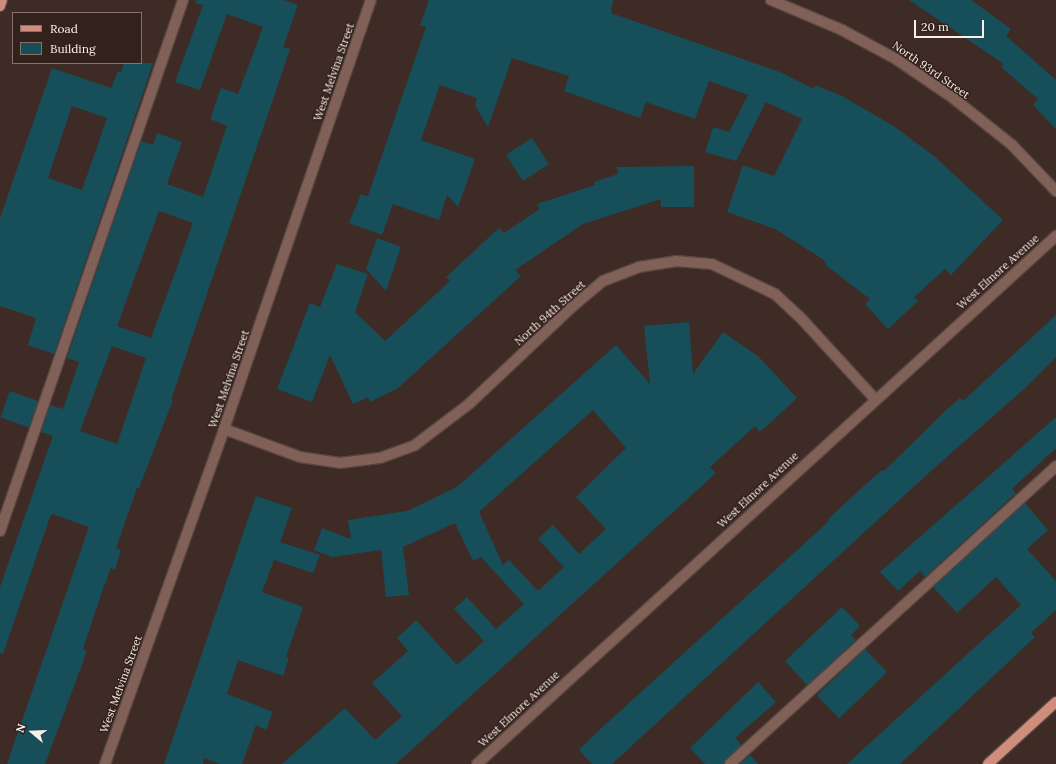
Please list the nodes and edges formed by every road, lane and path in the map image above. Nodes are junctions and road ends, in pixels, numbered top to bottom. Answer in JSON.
{"nodes":[{"id":1,"x":2,"y":0,"type":"edge"},
{"id":2,"x":183,"y":0,"type":"edge"},
{"id":3,"x":371,"y":0,"type":"edge"},
{"id":4,"x":771,"y":0,"type":"edge"},
{"id":5,"x":0,"y":6,"type":"edge"},
{"id":6,"x":1056,"y":191,"type":"edge"},
{"id":7,"x":1056,"y":236,"type":"edge"},
{"id":8,"x":875,"y":399,"type":"junction"},
{"id":9,"x":224,"y":429,"type":"junction"},
{"id":10,"x":1056,"y":466,"type":"edge"},
{"id":11,"x":0,"y":531,"type":"edge"},
{"id":12,"x":1056,"y":702,"type":"edge"},
{"id":13,"x":105,"y":764,"type":"edge"},
{"id":14,"x":477,"y":764,"type":"edge"},
{"id":15,"x":730,"y":764,"type":"edge"},
{"id":16,"x":988,"y":764,"type":"edge"}],
"edges":[{"from":1,"to":5,"type":"main road"},
{"from":2,"to":11,"type":"street"},
{"from":3,"to":9,"type":"street","name":"West Melvina Street"},
{"from":4,"to":6,"type":"street","name":"North 93rd Street"},
{"from":7,"to":8,"type":"street","name":"West Elmore Avenue"},
{"from":8,"to":9,"type":"street","name":"North 94th Street"},
{"from":8,"to":14,"type":"street","name":"West Elmore Avenue"},
{"from":9,"to":13,"type":"street","name":"West Melvina Street"},
{"from":10,"to":15,"type":"street"},
{"from":12,"to":16,"type":"main road"}]}
